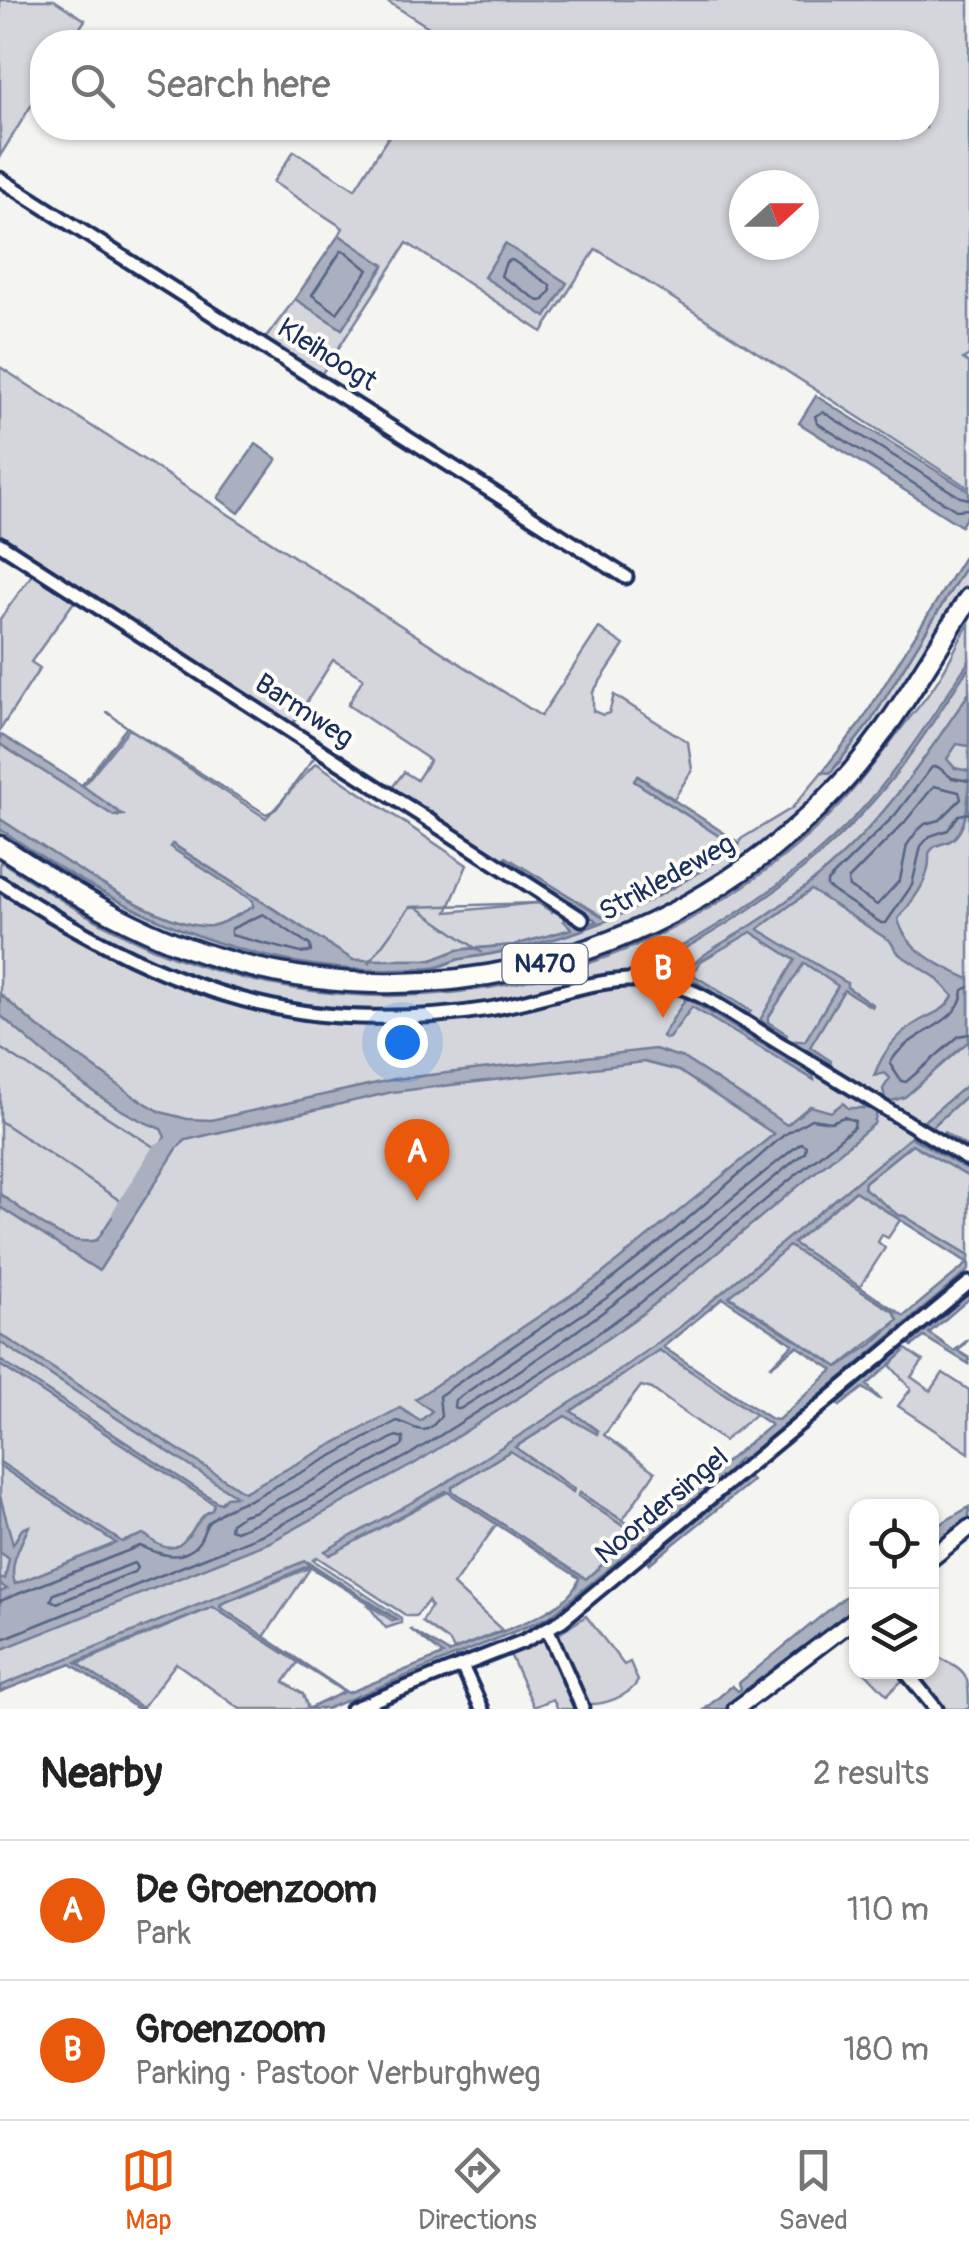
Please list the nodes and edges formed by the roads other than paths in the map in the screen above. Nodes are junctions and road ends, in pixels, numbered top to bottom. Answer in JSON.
{"nodes":[{"id":1,"x":0,"y":178,"type":"edge"},
{"id":2,"x":0,"y":544,"type":"edge"},
{"id":3,"x":626,"y":577,"type":"dead end"},
{"id":4,"x":969,"y":598,"type":"edge"},
{"id":5,"x":969,"y":618,"type":"edge"},
{"id":6,"x":0,"y":846,"type":"edge"},
{"id":7,"x":0,"y":858,"type":"edge"},
{"id":8,"x":0,"y":884,"type":"edge"},
{"id":9,"x":582,"y":919,"type":"dead end"},
{"id":10,"x":969,"y":1160,"type":"edge"},
{"id":11,"x":969,"y":1283,"type":"edge"},
{"id":12,"x":969,"y":1528,"type":"edge"},
{"id":13,"x":939,"y":1552,"type":"edge"},
{"id":14,"x":849,"y":1623,"type":"edge"},
{"id":15,"x":548,"y":1630,"type":"junction"},
{"id":16,"x":462,"y":1666,"type":"junction"},
{"id":17,"x":912,"y":1679,"type":"edge"},
{"id":18,"x":582,"y":1706,"type":"dead end"},
{"id":19,"x":352,"y":1709,"type":"edge"},
{"id":20,"x":482,"y":1709,"type":"edge"},
{"id":21,"x":736,"y":1709,"type":"edge"},
{"id":22,"x":936,"y":1709,"type":"edge"}],
"edges":[{"from":1,"to":3,"type":"street","name":"Kleihoogt"},
{"from":2,"to":9,"type":"street","name":"Barmweg"},
{"from":4,"to":6,"type":"main road","name":"Strikledeweg","number":"N470"},
{"from":5,"to":7,"type":"main road","name":"Strikledeweg","number":"N470"},
{"from":8,"to":10,"type":"street"},
{"from":11,"to":15,"type":"street","name":"Noordersingel"},
{"from":12,"to":13,"type":"street"},
{"from":14,"to":21,"type":"street"},
{"from":15,"to":16,"type":"street","name":"Noordersingel"},
{"from":15,"to":18,"type":"street"},
{"from":16,"to":19,"type":"street","name":"Noordersingel"},
{"from":16,"to":20,"type":"street"},
{"from":17,"to":22,"type":"street"}]}
